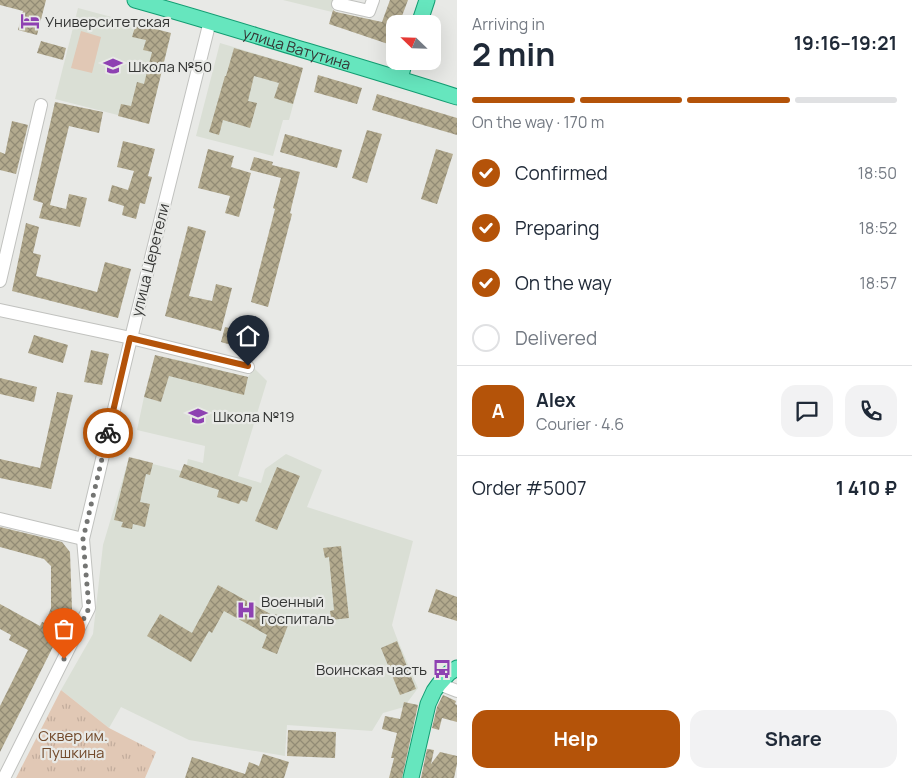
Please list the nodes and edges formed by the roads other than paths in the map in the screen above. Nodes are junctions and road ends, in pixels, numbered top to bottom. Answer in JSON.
{"nodes":[{"id":1,"x":135,"y":0,"type":"edge"},
{"id":2,"x":373,"y":0,"type":"edge"},
{"id":3,"x":427,"y":0,"type":"edge"},
{"id":4,"x":338,"y":4,"type":"dead end"},
{"id":5,"x":422,"y":15,"type":"edge"},
{"id":6,"x":210,"y":21,"type":"junction"},
{"id":7,"x":403,"y":70,"type":"edge"},
{"id":8,"x":400,"y":78,"type":"junction"},
{"id":9,"x":457,"y":97,"type":"edge"},
{"id":10,"x":41,"y":105,"type":"dead end"},
{"id":11,"x":0,"y":281,"type":"edge"},
{"id":12,"x":0,"y":310,"type":"edge"},
{"id":13,"x":130,"y":338,"type":"junction"},
{"id":14,"x":248,"y":366,"type":"dead end"},
{"id":15,"x":0,"y":520,"type":"edge"},
{"id":16,"x":83,"y":539,"type":"junction"},
{"id":17,"x":457,"y":668,"type":"edge"},
{"id":18,"x":439,"y":684,"type":"junction"},
{"id":19,"x":457,"y":691,"type":"edge"},
{"id":20,"x":4,"y":778,"type":"edge"},
{"id":21,"x":411,"y":778,"type":"edge"}],
"edges":[{"from":1,"to":6,"type":"main road","name":"улица Ватутина"},
{"from":2,"to":4,"type":"street"},
{"from":3,"to":5,"type":"main road"},
{"from":6,"to":8,"type":"main road","name":"улица Ватутина"},
{"from":6,"to":13,"type":"street","name":"улица Церетели"},
{"from":7,"to":8,"type":"main road"},
{"from":8,"to":9,"type":"main road","name":"улица Ватутина"},
{"from":10,"to":11,"type":"street"},
{"from":12,"to":13,"type":"street"},
{"from":13,"to":14,"type":"street"},
{"from":13,"to":16,"type":"street","name":"улица Церетели"},
{"from":15,"to":16,"type":"street"},
{"from":16,"to":20,"type":"street","name":"улица Церетели"},
{"from":17,"to":18,"type":"main road"},
{"from":18,"to":19,"type":"street"},
{"from":18,"to":21,"type":"main road"}]}
